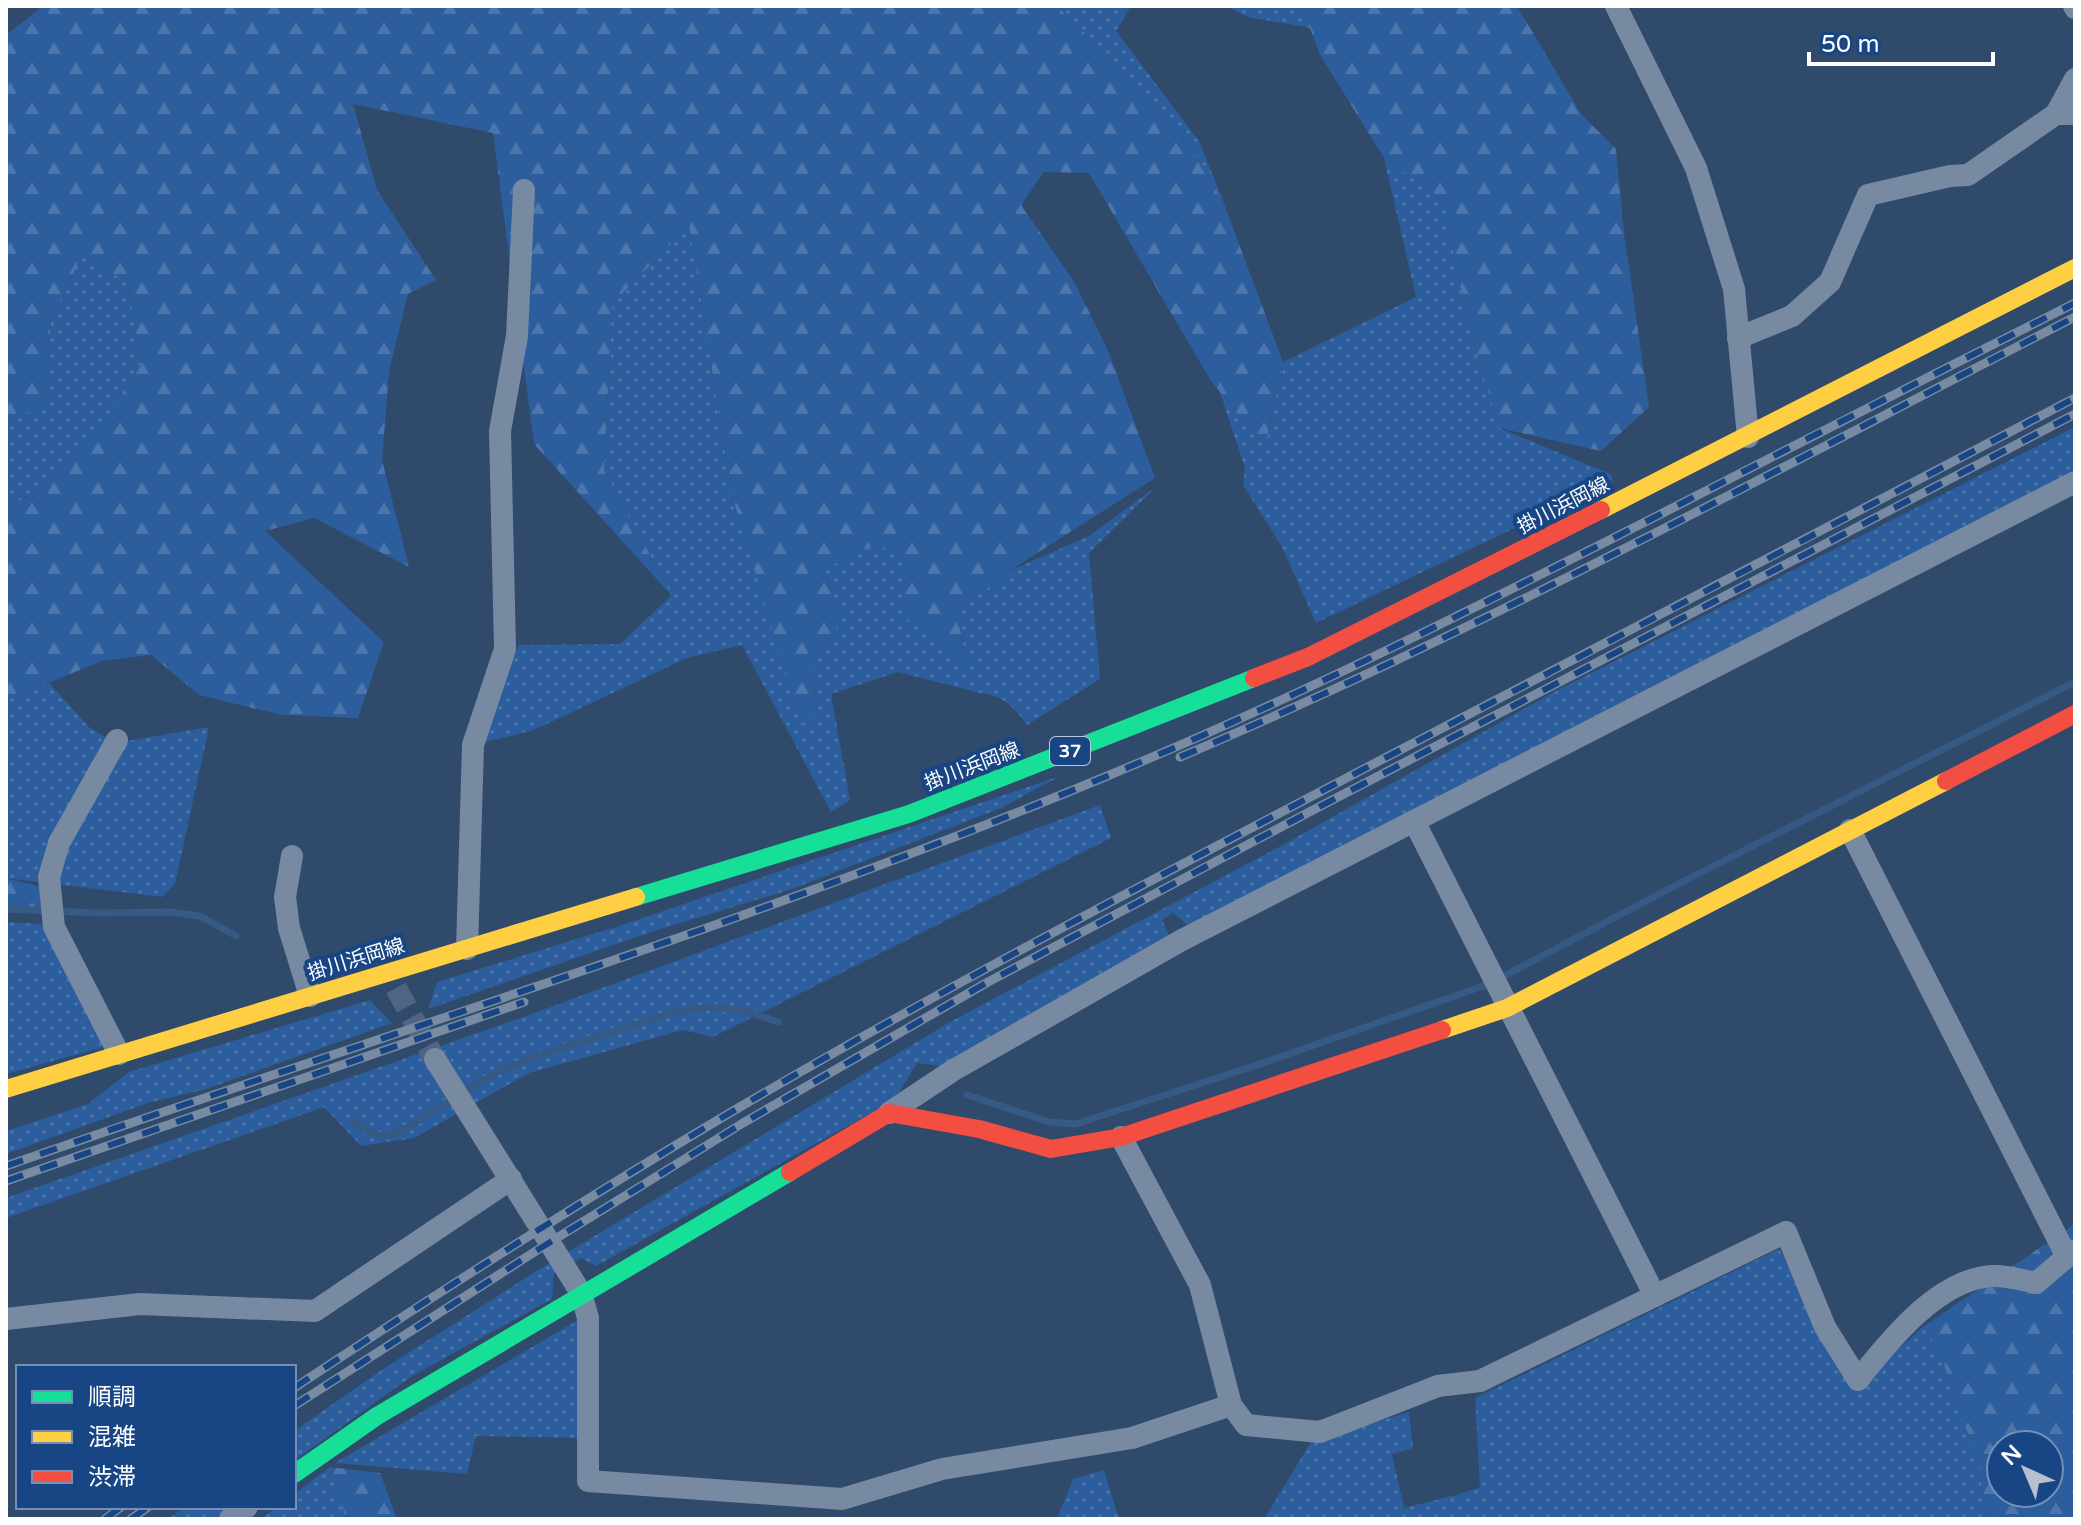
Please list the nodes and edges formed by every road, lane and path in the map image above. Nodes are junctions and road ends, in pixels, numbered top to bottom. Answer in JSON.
{"nodes":[{"id":1,"x":1616,"y":6,"type":"edge"},
{"id":2,"x":2075,"y":79,"type":"edge"},
{"id":3,"x":2066,"y":114,"type":"edge"},
{"id":4,"x":524,"y":190,"type":"dead end"},
{"id":5,"x":2075,"y":268,"type":"edge"},
{"id":6,"x":1738,"y":338,"type":"junction"},
{"id":7,"x":1748,"y":437,"type":"junction"},
{"id":8,"x":2075,"y":482,"type":"edge"},
{"id":9,"x":2075,"y":714,"type":"edge"},
{"id":10,"x":117,"y":740,"type":"dead end"},
{"id":11,"x":1414,"y":821,"type":"junction"},
{"id":12,"x":1850,"y":830,"type":"junction"},
{"id":13,"x":292,"y":856,"type":"dead end"},
{"id":14,"x":467,"y":949,"type":"junction"},
{"id":15,"x":310,"y":996,"type":"junction"},
{"id":16,"x":1507,"y":1008,"type":"junction"},
{"id":17,"x":119,"y":1054,"type":"junction"},
{"id":18,"x":435,"y":1059,"type":"tunnel mouth"},
{"id":19,"x":6,"y":1089,"type":"edge"},
{"id":20,"x":889,"y":1113,"type":"junction"},
{"id":21,"x":1121,"y":1137,"type":"junction"},
{"id":22,"x":511,"y":1179,"type":"junction"},
{"id":23,"x":2071,"y":1254,"type":"edge"},
{"id":24,"x":581,"y":1293,"type":"junction"},
{"id":25,"x":1655,"y":1296,"type":"junction"},
{"id":26,"x":6,"y":1319,"type":"edge"},
{"id":27,"x":1231,"y":1405,"type":"junction"},
{"id":28,"x":296,"y":1473,"type":"edge"}],
"edges":[{"from":1,"to":6,"type":"street"},
{"from":2,"to":3,"type":"street"},
{"from":3,"to":6,"type":"street"},
{"from":4,"to":14,"type":"street"},
{"from":5,"to":7,"type":"main road","name":"掛川浜岡線","number":"37"},
{"from":6,"to":7,"type":"street"},
{"from":7,"to":14,"type":"main road","name":"掛川浜岡線","number":"37"},
{"from":8,"to":11,"type":"street"},
{"from":9,"to":12,"type":"main road"},
{"from":10,"to":17,"type":"street"},
{"from":11,"to":16,"type":"street"},
{"from":11,"to":20,"type":"street"},
{"from":12,"to":16,"type":"main road"},
{"from":12,"to":23,"type":"street"},
{"from":13,"to":15,"type":"street"},
{"from":14,"to":15,"type":"main road","name":"掛川浜岡線","number":"37"},
{"from":15,"to":17,"type":"main road","name":"掛川浜岡線","number":"37"},
{"from":16,"to":21,"type":"main road"},
{"from":16,"to":25,"type":"street"},
{"from":17,"to":19,"type":"main road","name":"掛川浜岡線","number":"37"},
{"from":18,"to":22,"type":"street"},
{"from":20,"to":21,"type":"main road"},
{"from":20,"to":24,"type":"main road"},
{"from":21,"to":27,"type":"street"},
{"from":22,"to":24,"type":"street"},
{"from":22,"to":26,"type":"street"},
{"from":23,"to":25,"type":"street"},
{"from":24,"to":27,"type":"street"},
{"from":24,"to":28,"type":"main road"},
{"from":25,"to":27,"type":"street"}]}
